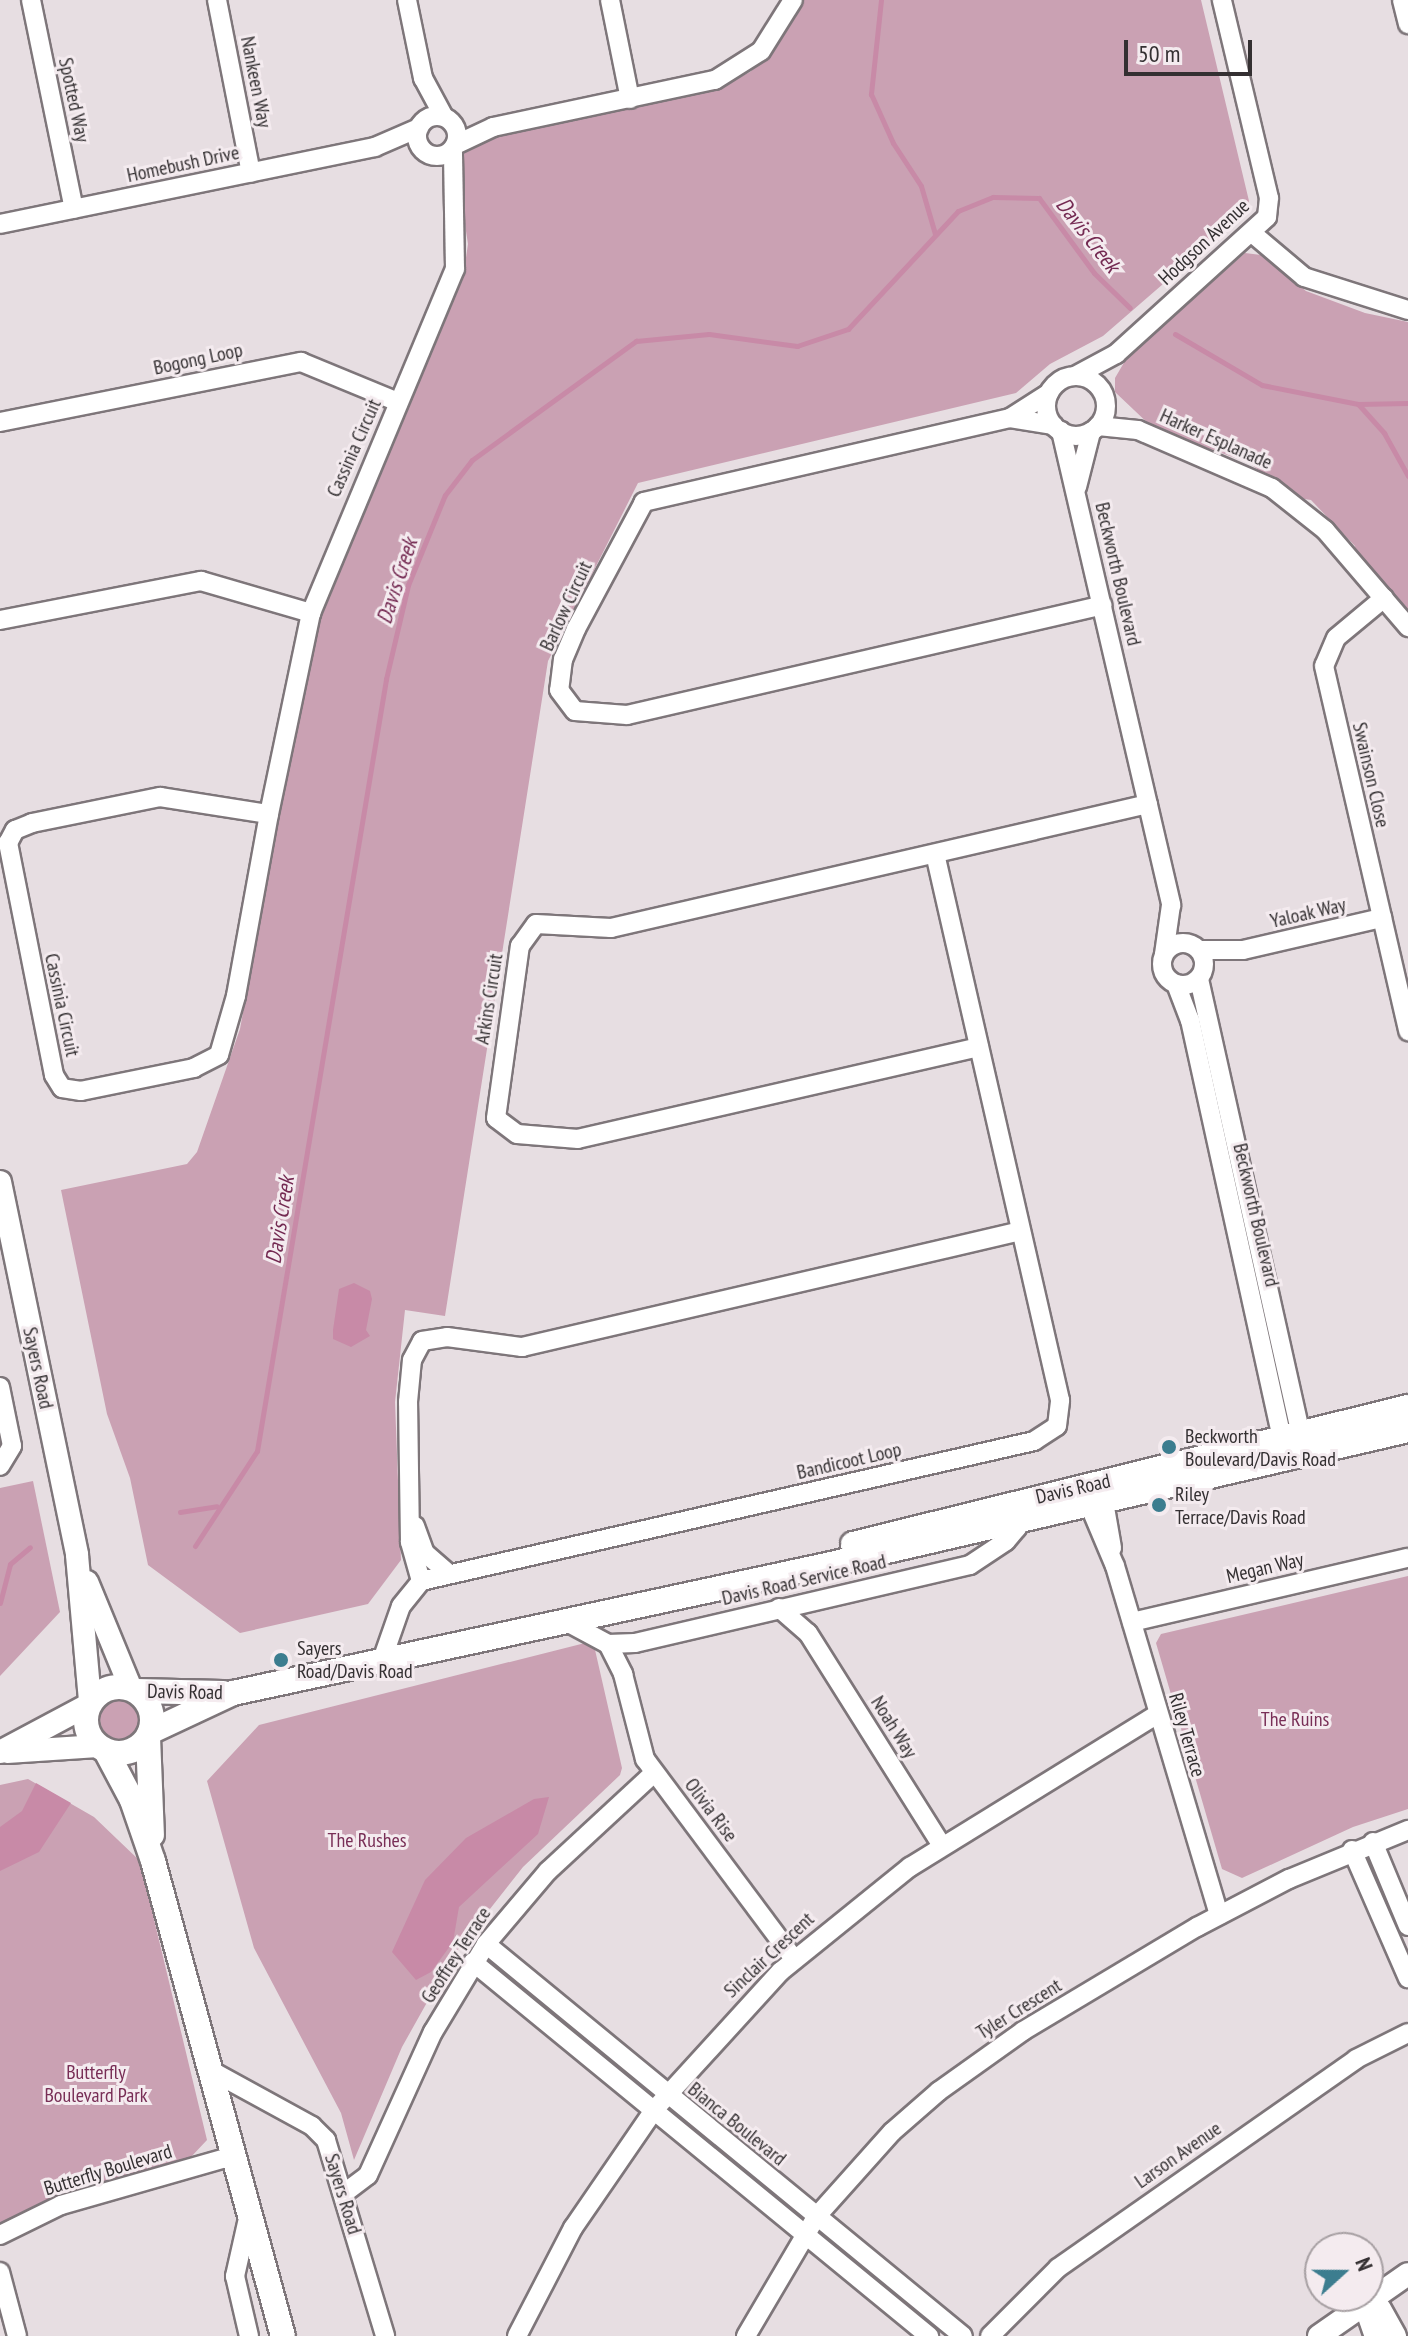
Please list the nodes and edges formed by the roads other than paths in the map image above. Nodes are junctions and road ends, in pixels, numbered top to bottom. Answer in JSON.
{"nodes":[{"id":1,"x":31,"y":0,"type":"edge"},
{"id":2,"x":217,"y":0,"type":"edge"},
{"id":3,"x":407,"y":0,"type":"edge"},
{"id":4,"x":610,"y":0,"type":"edge"},
{"id":5,"x":793,"y":0,"type":"edge"},
{"id":6,"x":1222,"y":0,"type":"edge"},
{"id":7,"x":1402,"y":0,"type":"edge"},
{"id":8,"x":1408,"y":24,"type":"edge"},
{"id":9,"x":423,"y":78,"type":"junction"},
{"id":10,"x":630,"y":99,"type":"junction"},
{"id":11,"x":447,"y":119,"type":"junction"},
{"id":12,"x":420,"y":126,"type":"junction"},
{"id":13,"x":493,"y":127,"type":"junction"},
{"id":14,"x":375,"y":147,"type":"junction"},
{"id":15,"x":454,"y":147,"type":"junction"},
{"id":16,"x":426,"y":153,"type":"junction"},
{"id":17,"x":251,"y":173,"type":"junction"},
{"id":18,"x":451,"y":196,"type":"junction"},
{"id":19,"x":74,"y":209,"type":"junction"},
{"id":20,"x":0,"y":224,"type":"edge"},
{"id":21,"x":1252,"y":233,"type":"junction"},
{"id":22,"x":1408,"y":310,"type":"edge"},
{"id":23,"x":1116,"y":354,"type":"junction"},
{"id":24,"x":1075,"y":376,"type":"junction"},
{"id":25,"x":1049,"y":393,"type":"junction"},
{"id":26,"x":1104,"y":395,"type":"junction"},
{"id":27,"x":398,"y":402,"type":"junction"},
{"id":28,"x":1010,"y":418,"type":"junction"},
{"id":29,"x":0,"y":422,"type":"edge"},
{"id":30,"x":1057,"y":428,"type":"junction"},
{"id":31,"x":1095,"y":429,"type":"junction"},
{"id":32,"x":1138,"y":430,"type":"junction"},
{"id":33,"x":1077,"y":487,"type":"junction"},
{"id":34,"x":1384,"y":598,"type":"junction"},
{"id":35,"x":1102,"y":605,"type":"junction"},
{"id":36,"x":311,"y":613,"type":"junction"},
{"id":37,"x":0,"y":620,"type":"edge"},
{"id":38,"x":1408,"y":627,"type":"edge"},
{"id":39,"x":1148,"y":804,"type":"junction"},
{"id":40,"x":269,"y":814,"type":"junction"},
{"id":41,"x":935,"y":854,"type":"junction"},
{"id":42,"x":1171,"y":905,"type":"junction"},
{"id":43,"x":1382,"y":918,"type":"junction"},
{"id":44,"x":1197,"y":948,"type":"junction"},
{"id":45,"x":1243,"y":950,"type":"junction"},
{"id":46,"x":1164,"y":954,"type":"junction"},
{"id":47,"x":1201,"y":976,"type":"junction"},
{"id":48,"x":1176,"y":984,"type":"junction"},
{"id":49,"x":1408,"y":1031,"type":"edge"},
{"id":50,"x":979,"y":1047,"type":"junction"},
{"id":51,"x":0,"y":1184,"type":"edge"},
{"id":52,"x":1021,"y":1231,"type":"junction"},
{"id":53,"x":0,"y":1387,"type":"edge"},
{"id":54,"x":1408,"y":1407,"type":"edge"},
{"id":55,"x":1403,"y":1436,"type":"edge"},
{"id":56,"x":1294,"y":1446,"type":"junction"},
{"id":57,"x":0,"y":1466,"type":"edge"},
{"id":58,"x":1094,"y":1494,"type":"junction"},
{"id":59,"x":1019,"y":1511,"type":"junction"},
{"id":60,"x":412,"y":1516,"type":"junction"},
{"id":61,"x":77,"y":1555,"type":"junction"},
{"id":62,"x":1408,"y":1558,"type":"edge"},
{"id":63,"x":449,"y":1574,"type":"junction"},
{"id":64,"x":421,"y":1581,"type":"junction"},
{"id":65,"x":812,"y":1601,"type":"junction"},
{"id":66,"x":779,"y":1608,"type":"junction"},
{"id":67,"x":567,"y":1622,"type":"junction"},
{"id":68,"x":1132,"y":1622,"type":"junction"},
{"id":69,"x":808,"y":1633,"type":"junction"},
{"id":70,"x":635,"y":1643,"type":"junction"},
{"id":71,"x":608,"y":1644,"type":"junction"},
{"id":72,"x":381,"y":1663,"type":"junction"},
{"id":73,"x":623,"y":1674,"type":"junction"},
{"id":74,"x":134,"y":1690,"type":"junction"},
{"id":75,"x":233,"y":1693,"type":"junction"},
{"id":76,"x":89,"y":1704,"type":"junction"},
{"id":77,"x":1158,"y":1714,"type":"junction"},
{"id":78,"x":149,"y":1734,"type":"junction"},
{"id":79,"x":102,"y":1749,"type":"junction"},
{"id":80,"x":0,"y":1752,"type":"edge"},
{"id":81,"x":654,"y":1773,"type":"junction"},
{"id":82,"x":1408,"y":1830,"type":"edge"},
{"id":83,"x":1373,"y":1842,"type":"junction"},
{"id":84,"x":942,"y":1846,"type":"junction"},
{"id":85,"x":1352,"y":1850,"type":"junction"},
{"id":86,"x":153,"y":1861,"type":"junction"},
{"id":87,"x":1219,"y":1915,"type":"junction"},
{"id":88,"x":1408,"y":1926,"type":"edge"},
{"id":89,"x":486,"y":1944,"type":"junction"},
{"id":90,"x":794,"y":1959,"type":"junction"},
{"id":91,"x":473,"y":1962,"type":"junction"},
{"id":92,"x":1408,"y":1978,"type":"edge"},
{"id":93,"x":1408,"y":2033,"type":"edge"},
{"id":94,"x":208,"y":2069,"type":"junction"},
{"id":95,"x":666,"y":2094,"type":"junction"},
{"id":96,"x":654,"y":2110,"type":"junction"},
{"id":97,"x":233,"y":2156,"type":"junction"},
{"id":98,"x":343,"y":2194,"type":"junction"},
{"id":99,"x":249,"y":2213,"type":"junction"},
{"id":100,"x":816,"y":2217,"type":"junction"},
{"id":101,"x":0,"y":2235,"type":"edge"},
{"id":102,"x":805,"y":2235,"type":"junction"},
{"id":103,"x":0,"y":2272,"type":"edge"},
{"id":104,"x":1408,"y":2274,"type":"edge"},
{"id":105,"x":1408,"y":2289,"type":"edge"},
{"id":106,"x":1372,"y":2316,"type":"edge"},
{"id":107,"x":17,"y":2336,"type":"edge"},
{"id":108,"x":249,"y":2336,"type":"edge"},
{"id":109,"x":283,"y":2336,"type":"edge"},
{"id":110,"x":385,"y":2336,"type":"edge"},
{"id":111,"x":517,"y":2336,"type":"edge"},
{"id":112,"x":746,"y":2336,"type":"edge"},
{"id":113,"x":929,"y":2336,"type":"edge"},
{"id":114,"x":963,"y":2336,"type":"edge"},
{"id":115,"x":990,"y":2336,"type":"edge"},
{"id":116,"x":1319,"y":2336,"type":"edge"},
{"id":117,"x":1339,"y":2336,"type":"edge"},
{"id":118,"x":1395,"y":2336,"type":"edge"}],
"edges":[{"from":1,"to":19,"type":"street","name":"Spotted Way"},
{"from":2,"to":17,"type":"street","name":"Nankeen Way"},
{"from":3,"to":9,"type":"street"},
{"from":4,"to":10,"type":"street"},
{"from":5,"to":10,"type":"street"},
{"from":6,"to":21,"type":"street","name":"Hodgson Avenue"},
{"from":7,"to":8,"type":"street"},
{"from":9,"to":11,"type":"street"},
{"from":9,"to":12,"type":"street"},
{"from":10,"to":13,"type":"street"},
{"from":11,"to":12,"type":"street"},
{"from":11,"to":13,"type":"street"},
{"from":11,"to":15,"type":"street"},
{"from":12,"to":14,"type":"street","name":"Homebush Drive"},
{"from":12,"to":16,"type":"street"},
{"from":13,"to":15,"type":"street"},
{"from":14,"to":16,"type":"street","name":"Homebush Drive"},
{"from":14,"to":17,"type":"street","name":"Homebush Drive"},
{"from":15,"to":16,"type":"street"},
{"from":15,"to":18,"type":"street","name":"Cassinia Circuit"},
{"from":16,"to":18,"type":"street","name":"Cassinia Circuit"},
{"from":17,"to":19,"type":"street","name":"Homebush Drive"},
{"from":18,"to":27,"type":"street","name":"Cassinia Circuit"},
{"from":19,"to":20,"type":"street","name":"Homebush Drive"},
{"from":21,"to":22,"type":"street"},
{"from":21,"to":23,"type":"street","name":"Hodgson Avenue"},
{"from":23,"to":24,"type":"street","name":"Hodgson Avenue"},
{"from":23,"to":26,"type":"street","name":"Hodgson Avenue"},
{"from":24,"to":25,"type":"street"},
{"from":24,"to":26,"type":"street"},
{"from":25,"to":28,"type":"street","name":"Barlow Circuit"},
{"from":25,"to":30,"type":"street"},
{"from":26,"to":31,"type":"street"},
{"from":26,"to":32,"type":"street","name":"Harker Esplanade"},
{"from":27,"to":29,"type":"street","name":"Bogong Loop"},
{"from":27,"to":36,"type":"street","name":"Cassinia Circuit"},
{"from":28,"to":30,"type":"street","name":"Barlow Circuit"},
{"from":28,"to":35,"type":"street","name":"Barlow Circuit"},
{"from":30,"to":31,"type":"street"},
{"from":30,"to":33,"type":"street","name":"Beckworth Boulevard"},
{"from":31,"to":32,"type":"street","name":"Harker Esplanade"},
{"from":31,"to":33,"type":"street","name":"Beckworth Boulevard"},
{"from":32,"to":34,"type":"street","name":"Harker Esplanade"},
{"from":33,"to":35,"type":"street","name":"Beckworth Boulevard"},
{"from":34,"to":38,"type":"street","name":"Harker Esplanade"},
{"from":34,"to":43,"type":"street","name":"Swainson Close"},
{"from":35,"to":39,"type":"street","name":"Beckworth Boulevard"},
{"from":36,"to":37,"type":"street"},
{"from":36,"to":40,"type":"street","name":"Cassinia Circuit"},
{"from":39,"to":41,"type":"street","name":"Arkins Circuit"},
{"from":39,"to":42,"type":"street","name":"Beckworth Boulevard"},
{"from":40,"to":40,"type":"street","name":"Cassinia Circuit"},
{"from":41,"to":50,"type":"street","name":"Bandicoot Loop"},
{"from":41,"to":50,"type":"street","name":"Arkins Circuit"},
{"from":42,"to":44,"type":"street","name":"Beckworth Boulevard"},
{"from":42,"to":46,"type":"street","name":"Beckworth Boulevard"},
{"from":43,"to":45,"type":"street","name":"Yaloak Way"},
{"from":43,"to":49,"type":"street","name":"Swainson Close"},
{"from":44,"to":45,"type":"street","name":"Yaloak Way"},
{"from":44,"to":46,"type":"street"},
{"from":44,"to":47,"type":"street"},
{"from":45,"to":47,"type":"street","name":"Yaloak Way"},
{"from":46,"to":48,"type":"street"},
{"from":47,"to":48,"type":"street"},
{"from":47,"to":56,"type":"street","name":"Beckworth Boulevard"},
{"from":48,"to":56,"type":"street","name":"Beckworth Boulevard"},
{"from":50,"to":52,"type":"street","name":"Bandicoot Loop"},
{"from":51,"to":61,"type":"street","name":"Sayers Road"},
{"from":52,"to":60,"type":"street"},
{"from":52,"to":63,"type":"street","name":"Bandicoot Loop"},
{"from":53,"to":57,"type":"street"},
{"from":54,"to":56,"type":"main road","name":"Davis Road"},
{"from":55,"to":56,"type":"main road","name":"Davis Road"},
{"from":56,"to":58,"type":"main road","name":"Davis Road"},
{"from":58,"to":59,"type":"main road","name":"Davis Road"},
{"from":58,"to":68,"type":"street","name":"Riley Terrace"},
{"from":59,"to":65,"type":"street","name":"Davis Road Service Road"},
{"from":59,"to":67,"type":"main road","name":"Davis Road"},
{"from":60,"to":63,"type":"street"},
{"from":60,"to":64,"type":"street"},
{"from":61,"to":74,"type":"street","name":"Sayers Road"},
{"from":61,"to":76,"type":"street","name":"Sayers Road"},
{"from":62,"to":68,"type":"street","name":"Megan Way"},
{"from":63,"to":64,"type":"street","name":"Bandicoot Loop"},
{"from":64,"to":72,"type":"street"},
{"from":65,"to":66,"type":"street","name":"Davis Road Service Road"},
{"from":65,"to":69,"type":"street"},
{"from":66,"to":69,"type":"street","name":"Noah Way"},
{"from":66,"to":70,"type":"street","name":"Davis Road Service Road"},
{"from":67,"to":71,"type":"street"},
{"from":67,"to":72,"type":"main road","name":"Davis Road"},
{"from":68,"to":77,"type":"street","name":"Riley Terrace"},
{"from":69,"to":84,"type":"street","name":"Noah Way"},
{"from":70,"to":71,"type":"street","name":"Davis Road Service Road"},
{"from":70,"to":73,"type":"street"},
{"from":71,"to":73,"type":"street","name":"Olivia Rise"},
{"from":72,"to":75,"type":"main road","name":"Davis Road"},
{"from":73,"to":81,"type":"street","name":"Olivia Rise"},
{"from":74,"to":75,"type":"main road","name":"Davis Road"},
{"from":74,"to":76,"type":"main road"},
{"from":74,"to":78,"type":"main road"},
{"from":75,"to":78,"type":"main road","name":"Davis Road"},
{"from":76,"to":79,"type":"main road"},
{"from":76,"to":80,"type":"street"},
{"from":77,"to":84,"type":"street","name":"Sinclair Crescent"},
{"from":77,"to":87,"type":"street","name":"Riley Terrace"},
{"from":78,"to":79,"type":"main road"},
{"from":78,"to":86,"type":"main road"},
{"from":79,"to":80,"type":"street"},
{"from":79,"to":86,"type":"main road"},
{"from":81,"to":89,"type":"street","name":"Geoffrey Terrace"},
{"from":81,"to":90,"type":"street","name":"Olivia Rise"},
{"from":82,"to":83,"type":"street","name":"Tyler Crescent"},
{"from":83,"to":85,"type":"street","name":"Tyler Crescent"},
{"from":83,"to":88,"type":"street"},
{"from":84,"to":90,"type":"street","name":"Sinclair Crescent"},
{"from":85,"to":87,"type":"street","name":"Tyler Crescent"},
{"from":85,"to":92,"type":"street"},
{"from":86,"to":94,"type":"main road"},
{"from":87,"to":100,"type":"street","name":"Tyler Crescent"},
{"from":89,"to":91,"type":"street","name":"Geoffrey Terrace"},
{"from":89,"to":95,"type":"street","name":"Bianca Boulevard"},
{"from":90,"to":95,"type":"street","name":"Sinclair Crescent"},
{"from":91,"to":96,"type":"street","name":"Bianca Boulevard"},
{"from":91,"to":98,"type":"street","name":"Geoffrey Terrace"},
{"from":93,"to":115,"type":"street","name":"Larson Avenue"},
{"from":94,"to":97,"type":"main road"},
{"from":94,"to":98,"type":"street","name":"Sayers Road"},
{"from":95,"to":96,"type":"street","name":"Sinclair Crescent"},
{"from":95,"to":100,"type":"street","name":"Bianca Boulevard"},
{"from":96,"to":102,"type":"street","name":"Bianca Boulevard"},
{"from":96,"to":111,"type":"street","name":"Sinclair Crescent"},
{"from":97,"to":99,"type":"main road"},
{"from":97,"to":101,"type":"street","name":"Butterfly Boulevard"},
{"from":98,"to":110,"type":"street","name":"Sayers Road"},
{"from":99,"to":108,"type":"street"},
{"from":99,"to":109,"type":"main road"},
{"from":100,"to":102,"type":"street","name":"Tyler Crescent"},
{"from":100,"to":114,"type":"street","name":"Bianca Boulevard"},
{"from":102,"to":112,"type":"street","name":"Tyler Crescent"},
{"from":102,"to":113,"type":"street","name":"Bianca Boulevard"},
{"from":103,"to":107,"type":"street"},
{"from":104,"to":106,"type":"street"},
{"from":105,"to":106,"type":"street"},
{"from":106,"to":116,"type":"street"},
{"from":106,"to":117,"type":"street"},
{"from":106,"to":118,"type":"street"}]}
